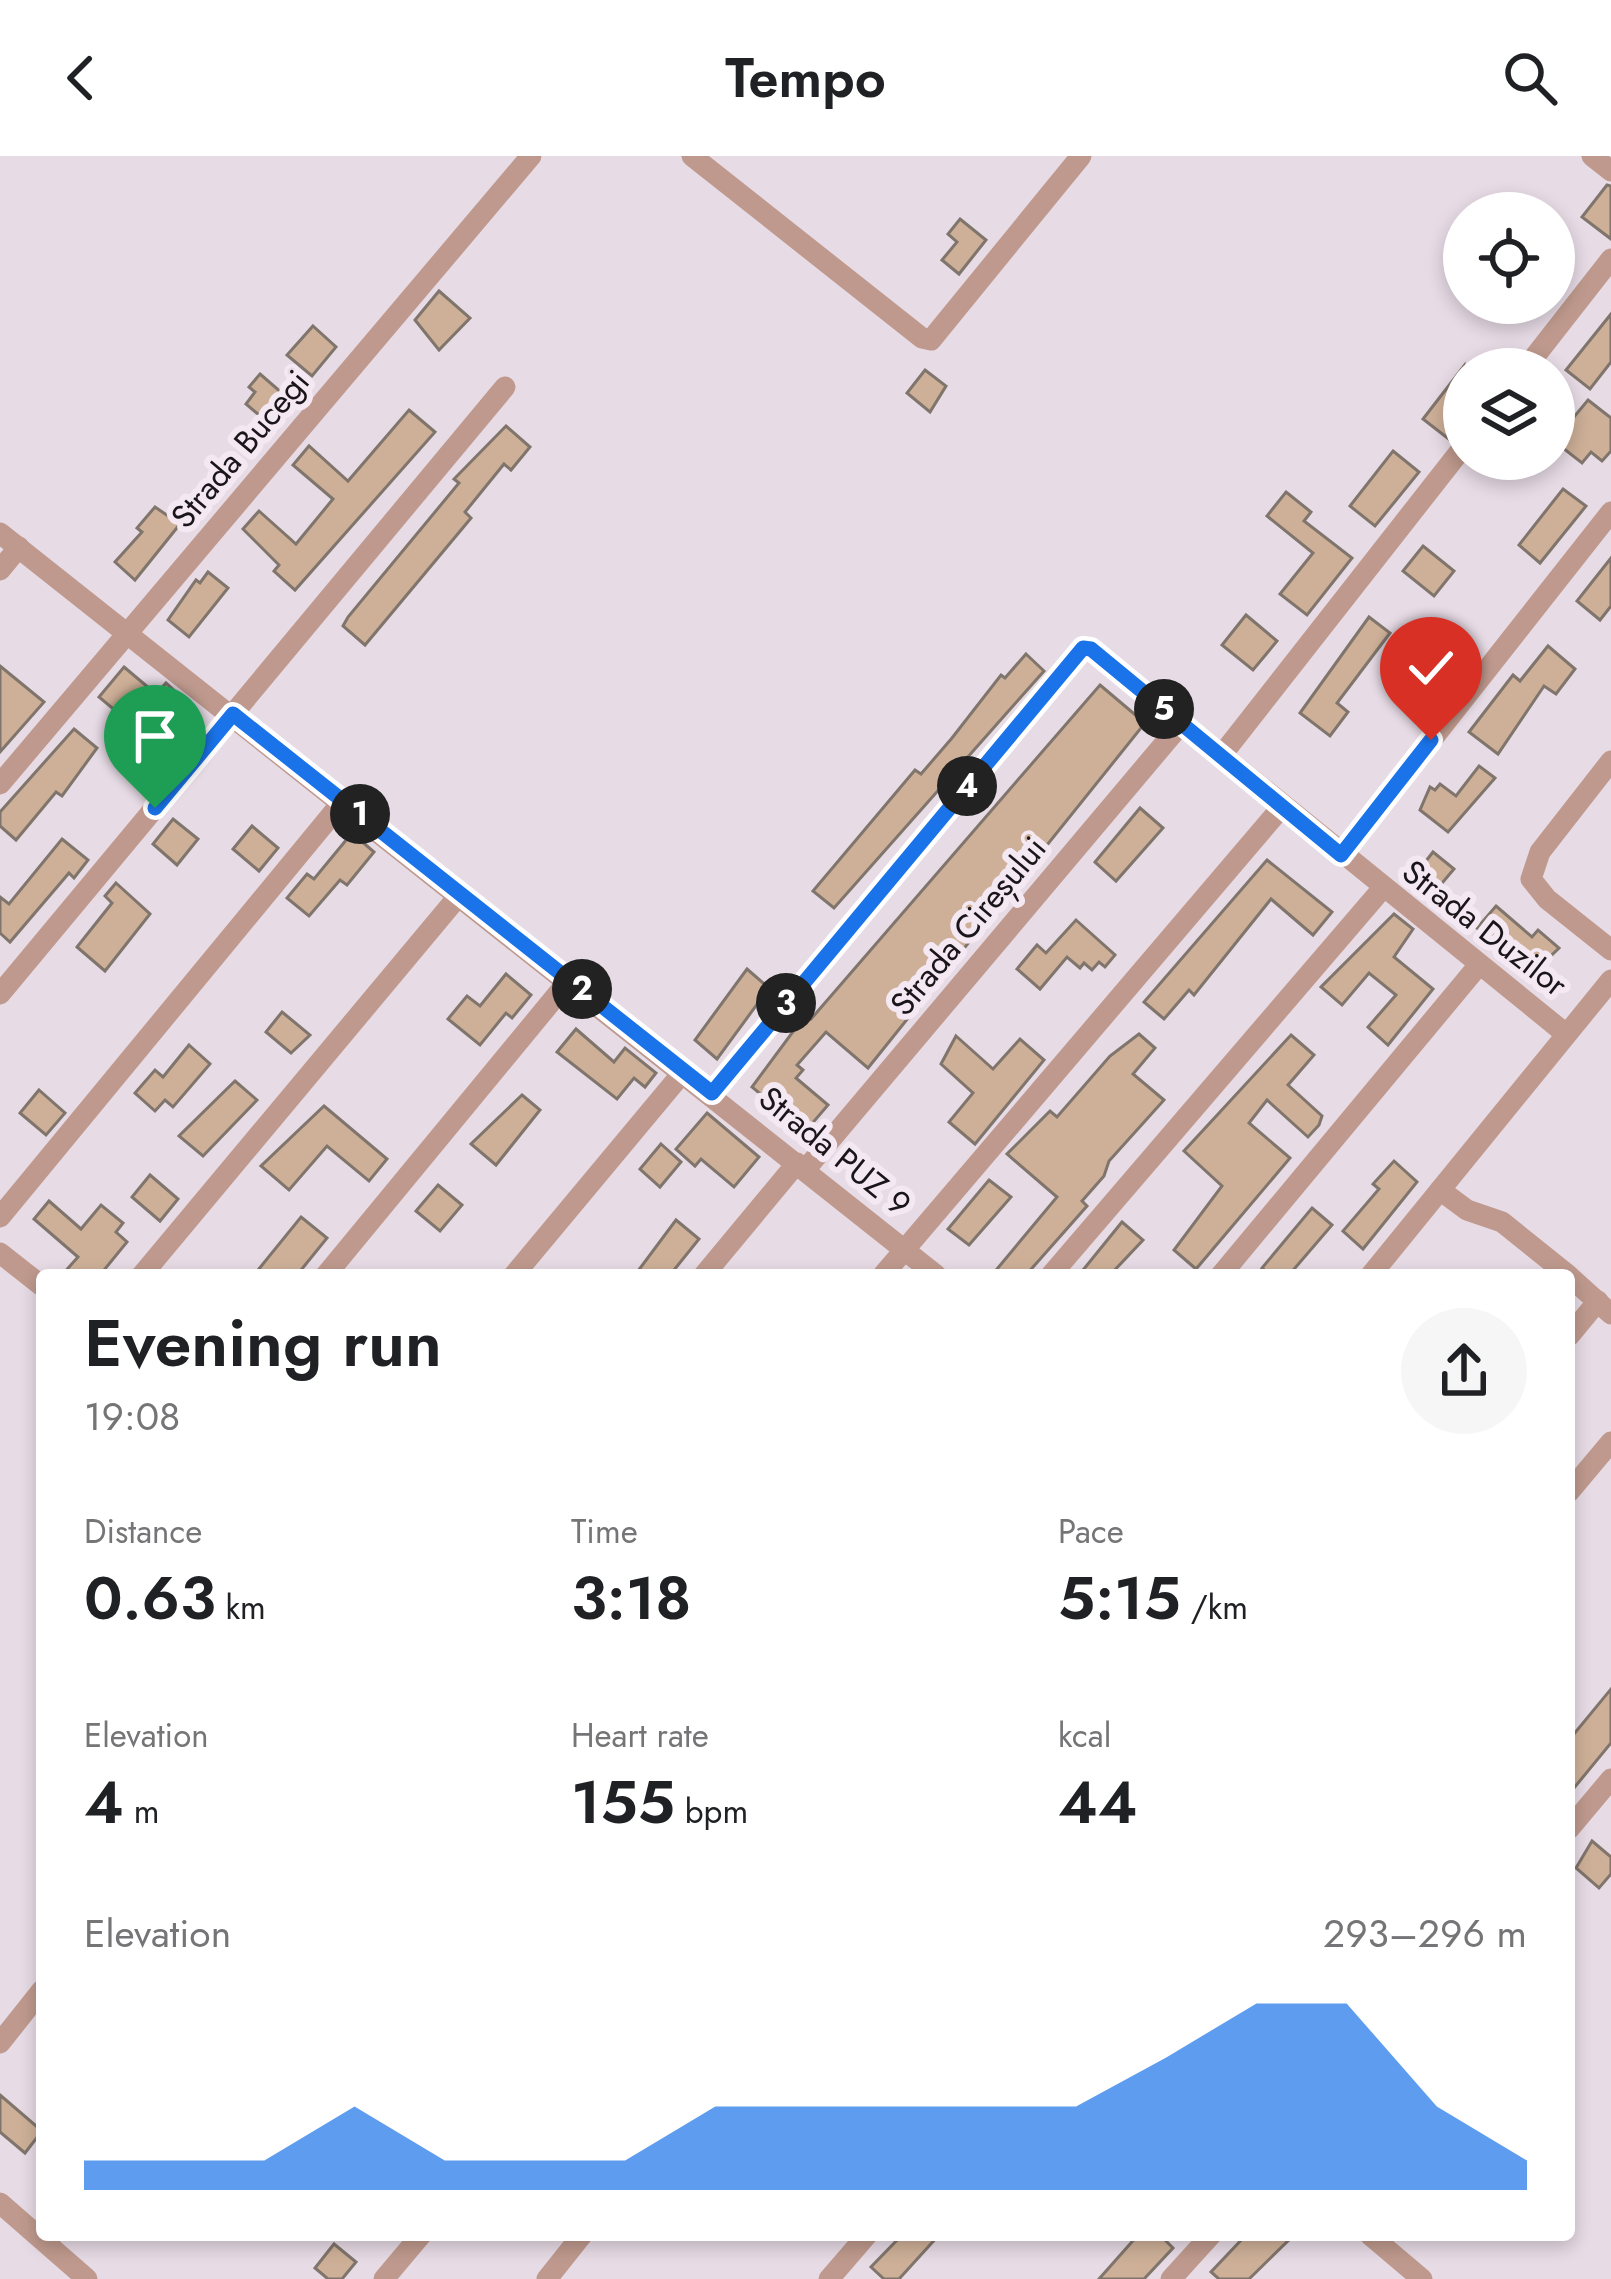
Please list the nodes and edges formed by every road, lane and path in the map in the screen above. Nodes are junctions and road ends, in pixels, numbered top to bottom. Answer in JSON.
{"nodes":[{"id":1,"x":531,"y":156,"type":"edge"},
{"id":2,"x":692,"y":156,"type":"edge"},
{"id":3,"x":1081,"y":156,"type":"edge"},
{"id":4,"x":1592,"y":156,"type":"edge"},
{"id":5,"x":1611,"y":172,"type":"edge"},
{"id":6,"x":1611,"y":259,"type":"edge"},
{"id":7,"x":1541,"y":348,"type":"edge"},
{"id":8,"x":505,"y":387,"type":"dead end"},
{"id":9,"x":1443,"y":473,"type":"edge"},
{"id":10,"x":1611,"y":512,"type":"edge"},
{"id":11,"x":0,"y":532,"type":"edge"},
{"id":12,"x":19,"y":548,"type":"junction"},
{"id":13,"x":0,"y":570,"type":"edge"},
{"id":14,"x":128,"y":632,"type":"junction"},
{"id":15,"x":233,"y":714,"type":"junction"},
{"id":16,"x":1181,"y":724,"type":"junction"},
{"id":17,"x":1221,"y":756,"type":"junction"},
{"id":18,"x":1611,"y":761,"type":"edge"},
{"id":19,"x":0,"y":784,"type":"edge"},
{"id":20,"x":343,"y":800,"type":"junction"},
{"id":21,"x":1282,"y":808,"type":"junction"},
{"id":22,"x":1341,"y":855,"type":"junction"},
{"id":23,"x":1382,"y":889,"type":"junction"},
{"id":24,"x":461,"y":893,"type":"junction"},
{"id":25,"x":1611,"y":950,"type":"edge"},
{"id":26,"x":1478,"y":966,"type":"junction"},
{"id":27,"x":570,"y":980,"type":"junction"},
{"id":28,"x":1611,"y":980,"type":"edge"},
{"id":29,"x":0,"y":994,"type":"edge"},
{"id":30,"x":1566,"y":1034,"type":"junction"},
{"id":31,"x":684,"y":1071,"type":"junction"},
{"id":32,"x":712,"y":1093,"type":"junction"},
{"id":33,"x":801,"y":1166,"type":"junction"},
{"id":34,"x":1440,"y":1190,"type":"junction"},
{"id":35,"x":0,"y":1217,"type":"edge"},
{"id":36,"x":904,"y":1250,"type":"junction"},
{"id":37,"x":0,"y":1253,"type":"edge"},
{"id":38,"x":147,"y":1269,"type":"edge"},
{"id":39,"x":331,"y":1269,"type":"edge"},
{"id":40,"x":519,"y":1269,"type":"edge"},
{"id":41,"x":709,"y":1269,"type":"edge"},
{"id":42,"x":888,"y":1269,"type":"edge"},
{"id":43,"x":928,"y":1269,"type":"edge"},
{"id":44,"x":1057,"y":1269,"type":"edge"},
{"id":45,"x":1225,"y":1269,"type":"edge"},
{"id":46,"x":1376,"y":1269,"type":"edge"},
{"id":47,"x":1561,"y":1269,"type":"edge"},
{"id":48,"x":36,"y":1281,"type":"edge"},
{"id":49,"x":1575,"y":1281,"type":"edge"},
{"id":50,"x":1604,"y":1308,"type":"edge"},
{"id":51,"x":1575,"y":1331,"type":"edge"},
{"id":52,"x":1611,"y":1442,"type":"edge"},
{"id":53,"x":1575,"y":1485,"type":"edge"},
{"id":54,"x":1611,"y":1779,"type":"edge"},
{"id":55,"x":1575,"y":1822,"type":"edge"},
{"id":56,"x":36,"y":1998,"type":"edge"},
{"id":57,"x":0,"y":2043,"type":"edge"},
{"id":58,"x":0,"y":2203,"type":"edge"},
{"id":59,"x":36,"y":2234,"type":"edge"},
{"id":60,"x":44,"y":2241,"type":"edge"},
{"id":61,"x":416,"y":2241,"type":"edge"},
{"id":62,"x":577,"y":2241,"type":"edge"},
{"id":63,"x":862,"y":2241,"type":"edge"},
{"id":64,"x":1205,"y":2241,"type":"edge"},
{"id":65,"x":1374,"y":2241,"type":"edge"},
{"id":66,"x":1395,"y":2271,"type":"edge"},
{"id":67,"x":87,"y":2279,"type":"edge"},
{"id":68,"x":384,"y":2279,"type":"edge"},
{"id":69,"x":547,"y":2279,"type":"edge"},
{"id":70,"x":829,"y":2279,"type":"edge"},
{"id":71,"x":1171,"y":2279,"type":"edge"},
{"id":72,"x":1422,"y":2279,"type":"edge"}],
"edges":[{"from":1,"to":14,"type":"street","name":"Strada Bucegi"},
{"from":2,"to":3,"type":"street"},
{"from":4,"to":5,"type":"street"},
{"from":6,"to":7,"type":"street"},
{"from":8,"to":15,"type":"street"},
{"from":9,"to":17,"type":"street"},
{"from":10,"to":22,"type":"street"},
{"from":11,"to":12,"type":"street","name":"Strada PUZ 9"},
{"from":12,"to":13,"type":"street"},
{"from":12,"to":14,"type":"street","name":"Strada PUZ 9"},
{"from":14,"to":15,"type":"street","name":"Strada PUZ 9"},
{"from":14,"to":19,"type":"street","name":"Strada Bucegi"},
{"from":15,"to":20,"type":"street","name":"Strada PUZ 9"},
{"from":15,"to":29,"type":"street"},
{"from":16,"to":17,"type":"street","name":"Strada Duzilor"},
{"from":16,"to":32,"type":"street","name":"Strada Duzilor"},
{"from":16,"to":33,"type":"street","name":"Strada Cireșului"},
{"from":17,"to":21,"type":"street","name":"Strada Duzilor"},
{"from":18,"to":25,"type":"street"},
{"from":20,"to":24,"type":"street","name":"Strada PUZ 9"},
{"from":20,"to":35,"type":"street"},
{"from":21,"to":22,"type":"street","name":"Strada Duzilor"},
{"from":21,"to":36,"type":"street"},
{"from":22,"to":23,"type":"street","name":"Strada Duzilor"},
{"from":23,"to":26,"type":"street","name":"Strada Duzilor"},
{"from":23,"to":44,"type":"street"},
{"from":24,"to":27,"type":"street","name":"Strada PUZ 9"},
{"from":24,"to":38,"type":"street"},
{"from":26,"to":30,"type":"street","name":"Strada Duzilor"},
{"from":26,"to":45,"type":"street"},
{"from":27,"to":31,"type":"street","name":"Strada PUZ 9"},
{"from":27,"to":39,"type":"street"},
{"from":28,"to":30,"type":"street"},
{"from":30,"to":34,"type":"street"},
{"from":31,"to":32,"type":"street","name":"Strada PUZ 9"},
{"from":31,"to":40,"type":"street"},
{"from":32,"to":33,"type":"street","name":"Strada PUZ 9"},
{"from":33,"to":36,"type":"street","name":"Strada PUZ 9"},
{"from":33,"to":41,"type":"street","name":"Strada Cireșului"},
{"from":34,"to":46,"type":"street"},
{"from":34,"to":47,"type":"street"},
{"from":36,"to":42,"type":"street"},
{"from":36,"to":43,"type":"street","name":"Strada PUZ 9"},
{"from":37,"to":48,"type":"street"},
{"from":49,"to":50,"type":"street"},
{"from":50,"to":51,"type":"street"},
{"from":52,"to":53,"type":"street"},
{"from":54,"to":55,"type":"street"},
{"from":56,"to":57,"type":"street"},
{"from":58,"to":59,"type":"street"},
{"from":60,"to":67,"type":"street"},
{"from":61,"to":68,"type":"street"},
{"from":62,"to":69,"type":"street"},
{"from":63,"to":70,"type":"street"},
{"from":64,"to":71,"type":"street"},
{"from":65,"to":66,"type":"street"},
{"from":66,"to":72,"type":"street"}]}
